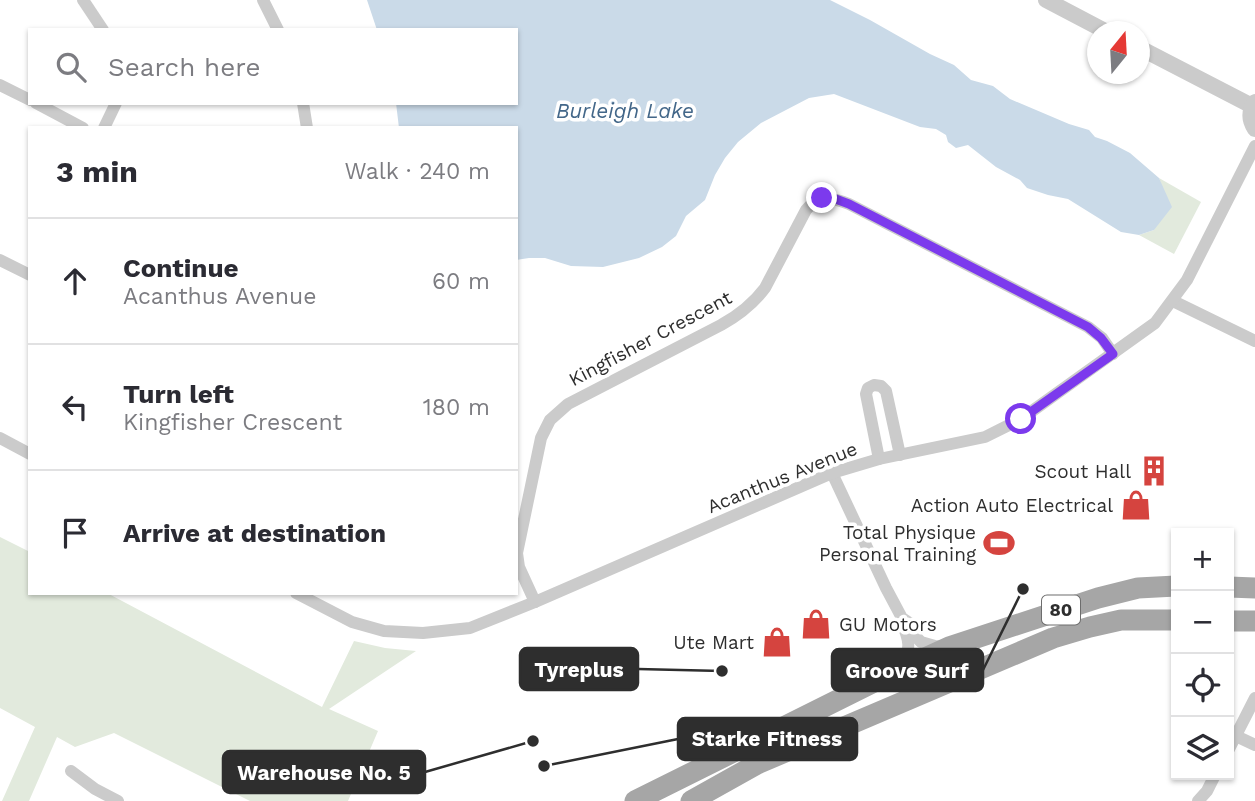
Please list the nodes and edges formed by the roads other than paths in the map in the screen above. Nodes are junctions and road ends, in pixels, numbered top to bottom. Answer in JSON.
{"nodes":[{"id":1,"x":83,"y":0,"type":"edge"},
{"id":2,"x":263,"y":0,"type":"edge"},
{"id":3,"x":1046,"y":0,"type":"edge"},
{"id":4,"x":1087,"y":22,"type":"edge"},
{"id":5,"x":102,"y":28,"type":"edge"},
{"id":6,"x":277,"y":28,"type":"edge"},
{"id":7,"x":1150,"y":53,"type":"edge"},
{"id":8,"x":0,"y":85,"type":"edge"},
{"id":9,"x":28,"y":99,"type":"edge"},
{"id":10,"x":1254,"y":104,"type":"edge"},
{"id":11,"x":40,"y":105,"type":"edge"},
{"id":12,"x":115,"y":105,"type":"edge"},
{"id":13,"x":303,"y":105,"type":"edge"},
{"id":14,"x":79,"y":126,"type":"edge"},
{"id":15,"x":105,"y":126,"type":"edge"},
{"id":16,"x":307,"y":126,"type":"edge"},
{"id":17,"x":1255,"y":129,"type":"edge"},
{"id":18,"x":1255,"y":146,"type":"edge"},
{"id":19,"x":0,"y":260,"type":"edge"},
{"id":20,"x":28,"y":274,"type":"edge"},
{"id":21,"x":1173,"y":301,"type":"junction"},
{"id":22,"x":1255,"y":341,"type":"edge"},
{"id":23,"x":1113,"y":354,"type":"junction"},
{"id":24,"x":0,"y":438,"type":"edge"},
{"id":25,"x":28,"y":453,"type":"edge"},
{"id":26,"x":900,"y":455,"type":"junction"},
{"id":27,"x":879,"y":459,"type":"junction"},
{"id":28,"x":832,"y":473,"type":"junction"},
{"id":29,"x":518,"y":548,"type":"edge"},
{"id":30,"x":518,"y":560,"type":"edge"},
{"id":31,"x":1171,"y":586,"type":"edge"},
{"id":32,"x":1234,"y":587,"type":"edge"},
{"id":33,"x":1255,"y":587,"type":"edge"},
{"id":34,"x":300,"y":595,"type":"edge"},
{"id":35,"x":535,"y":602,"type":"junction"},
{"id":36,"x":902,"y":618,"type":"junction"},
{"id":37,"x":1171,"y":620,"type":"edge"},
{"id":38,"x":1234,"y":621,"type":"edge"},
{"id":39,"x":1255,"y":621,"type":"edge"},
{"id":40,"x":949,"y":647,"type":"junction"},
{"id":41,"x":892,"y":673,"type":"junction"},
{"id":42,"x":1255,"y":698,"type":"edge"},
{"id":43,"x":1249,"y":723,"type":"edge"},
{"id":44,"x":1236,"y":736,"type":"junction"},
{"id":45,"x":1234,"y":740,"type":"edge"},
{"id":46,"x":1255,"y":746,"type":"edge"},
{"id":47,"x":71,"y":771,"type":"dead end"},
{"id":48,"x":1212,"y":780,"type":"edge"},
{"id":49,"x":704,"y":797,"type":"edge"},
{"id":50,"x":118,"y":801,"type":"edge"},
{"id":51,"x":635,"y":801,"type":"edge"},
{"id":52,"x":1198,"y":801,"type":"edge"}],
"edges":[{"from":1,"to":5,"type":"street"},
{"from":2,"to":6,"type":"street"},
{"from":3,"to":4,"type":"street"},
{"from":7,"to":10,"type":"street"},
{"from":8,"to":9,"type":"street"},
{"from":10,"to":17,"type":"street"},
{"from":11,"to":14,"type":"street"},
{"from":12,"to":15,"type":"street"},
{"from":13,"to":16,"type":"street"},
{"from":18,"to":21,"type":"street","name":"Acanthus Avenue"},
{"from":19,"to":20,"type":"street"},
{"from":21,"to":22,"type":"street"},
{"from":21,"to":23,"type":"street","name":"Acanthus Avenue"},
{"from":23,"to":26,"type":"street","name":"Acanthus Avenue"},
{"from":23,"to":29,"type":"street","name":"Kingfisher Crescent"},
{"from":24,"to":25,"type":"street"},
{"from":26,"to":27,"type":"street","name":"Acanthus Avenue"},
{"from":26,"to":27,"type":"street"},
{"from":27,"to":28,"type":"street","name":"Acanthus Avenue"},
{"from":28,"to":35,"type":"street","name":"Acanthus Avenue"},
{"from":28,"to":36,"type":"street"},
{"from":30,"to":35,"type":"street","name":"Kingfisher Crescent"},
{"from":31,"to":40,"type":"main road","number":"80"},
{"from":32,"to":33,"type":"main road"},
{"from":34,"to":35,"type":"street","name":"Acanthus Avenue"},
{"from":36,"to":40,"type":"street"},
{"from":36,"to":41,"type":"street"},
{"from":37,"to":49,"type":"main road","number":"80"},
{"from":38,"to":39,"type":"main road"},
{"from":40,"to":41,"type":"main road","number":"80"},
{"from":41,"to":51,"type":"main road","number":"80"},
{"from":42,"to":43,"type":"street"},
{"from":43,"to":44,"type":"street"},
{"from":44,"to":45,"type":"street"},
{"from":44,"to":46,"type":"street"},
{"from":47,"to":50,"type":"street"},
{"from":48,"to":52,"type":"street"}]}
